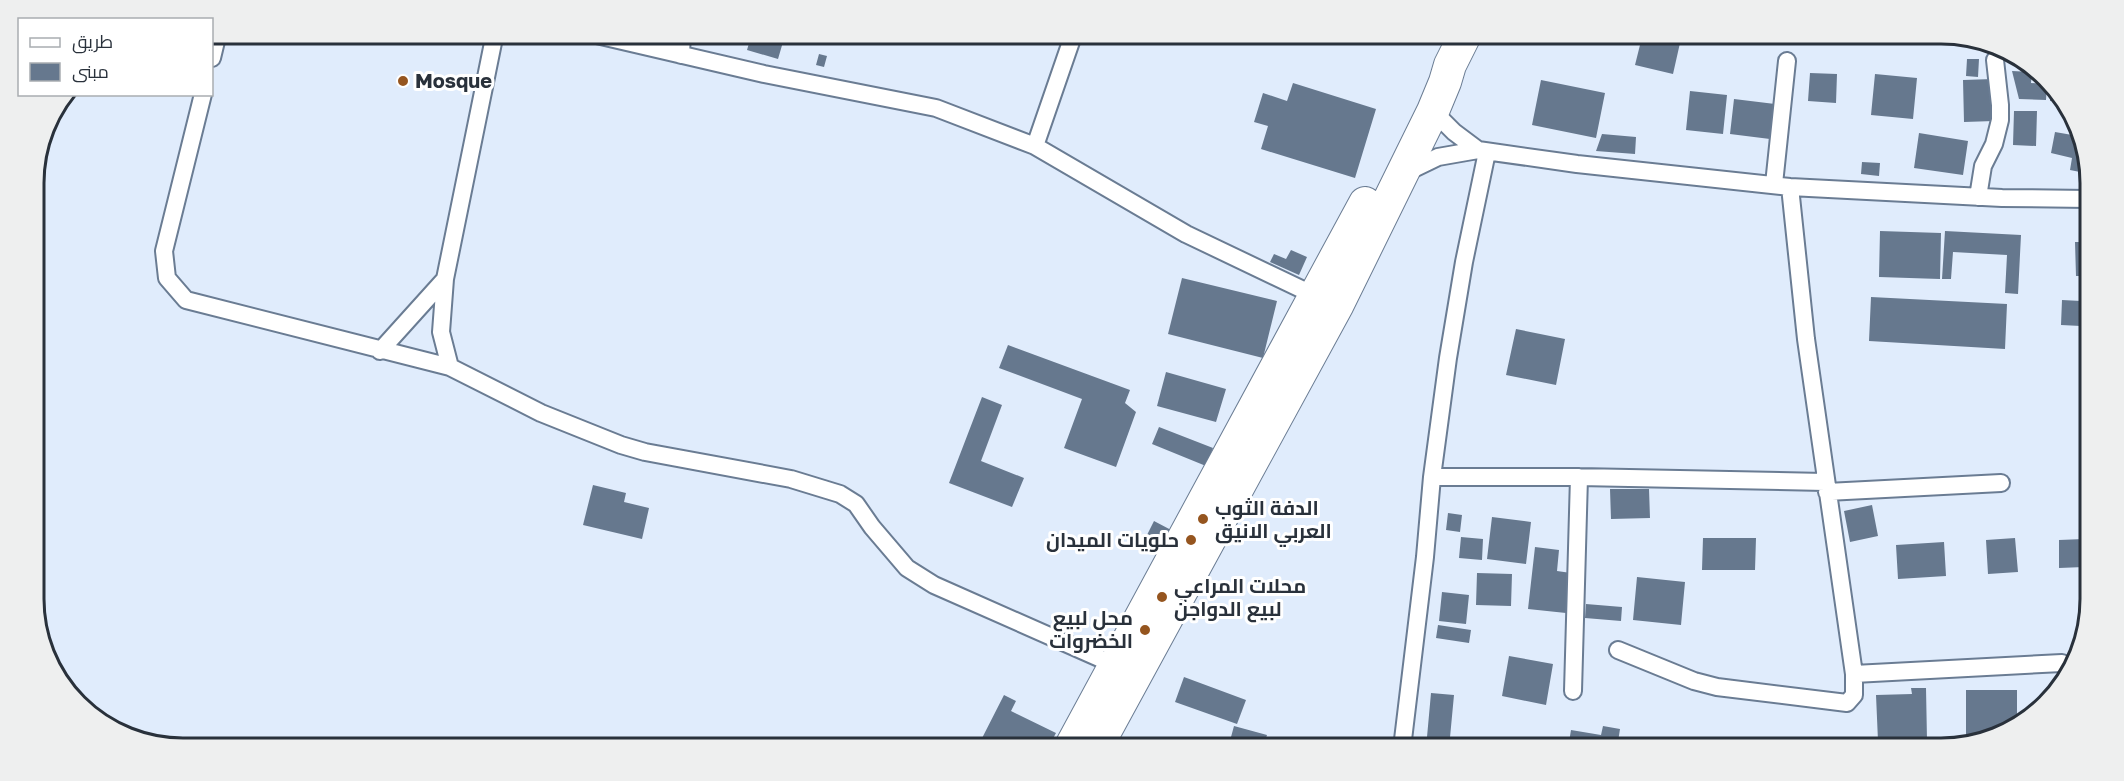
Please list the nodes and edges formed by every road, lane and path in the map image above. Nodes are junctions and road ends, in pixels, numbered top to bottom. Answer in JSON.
{"nodes":[{"id":1,"x":493,"y":44,"type":"edge"},
{"id":2,"x":634,"y":44,"type":"edge"},
{"id":3,"x":682,"y":44,"type":"edge"},
{"id":4,"x":1070,"y":44,"type":"edge"},
{"id":5,"x":1460,"y":44,"type":"edge"},
{"id":6,"x":681,"y":55,"type":"junction"},
{"id":7,"x":1995,"y":60,"type":"dead end"},
{"id":8,"x":1787,"y":61,"type":"dead end"},
{"id":9,"x":1450,"y":65,"type":"junction"},
{"id":10,"x":203,"y":96,"type":"edge"},
{"id":11,"x":1433,"y":111,"type":"junction"},
{"id":12,"x":1035,"y":146,"type":"junction"},
{"id":13,"x":1482,"y":151,"type":"junction"},
{"id":14,"x":1401,"y":176,"type":"junction"},
{"id":15,"x":1782,"y":186,"type":"junction"},
{"id":16,"x":1978,"y":197,"type":"junction"},
{"id":17,"x":2080,"y":199,"type":"edge"},
{"id":18,"x":445,"y":279,"type":"junction"},
{"id":19,"x":1326,"y":300,"type":"junction"},
{"id":20,"x":380,"y":351,"type":"junction"},
{"id":21,"x":450,"y":368,"type":"junction"},
{"id":22,"x":1231,"y":475,"type":"junction"},
{"id":23,"x":1432,"y":477,"type":"junction"},
{"id":24,"x":1579,"y":477,"type":"junction"},
{"id":25,"x":2001,"y":483,"type":"dead end"},
{"id":26,"x":1826,"y":487,"type":"junction"},
{"id":27,"x":1618,"y":650,"type":"dead end"},
{"id":28,"x":2062,"y":663,"type":"dead end"},
{"id":29,"x":1115,"y":665,"type":"junction"},
{"id":30,"x":1854,"y":674,"type":"junction"},
{"id":31,"x":1573,"y":692,"type":"dead end"},
{"id":32,"x":1076,"y":737,"type":"edge"},
{"id":33,"x":1101,"y":737,"type":"edge"},
{"id":34,"x":1403,"y":737,"type":"edge"}],
"edges":[{"from":1,"to":18,"type":"street"},
{"from":2,"to":6,"type":"street"},
{"from":3,"to":6,"type":"street"},
{"from":4,"to":12,"type":"street"},
{"from":5,"to":9,"type":"highway"},
{"from":6,"to":12,"type":"street"},
{"from":7,"to":16,"type":"street"},
{"from":8,"to":15,"type":"street"},
{"from":9,"to":11,"type":"highway"},
{"from":9,"to":19,"type":"highway"},
{"from":10,"to":20,"type":"street"},
{"from":11,"to":13,"type":"street"},
{"from":11,"to":14,"type":"highway"},
{"from":12,"to":19,"type":"street"},
{"from":13,"to":14,"type":"street"},
{"from":13,"to":15,"type":"street"},
{"from":13,"to":23,"type":"street"},
{"from":14,"to":19,"type":"highway"},
{"from":15,"to":16,"type":"street"},
{"from":15,"to":26,"type":"street"},
{"from":16,"to":17,"type":"street"},
{"from":18,"to":20,"type":"street"},
{"from":18,"to":21,"type":"street"},
{"from":19,"to":22,"type":"highway"},
{"from":20,"to":21,"type":"street"},
{"from":21,"to":29,"type":"street"},
{"from":22,"to":29,"type":"highway"},
{"from":22,"to":33,"type":"highway"},
{"from":23,"to":24,"type":"street"},
{"from":23,"to":34,"type":"street"},
{"from":24,"to":26,"type":"street"},
{"from":24,"to":31,"type":"street"},
{"from":25,"to":26,"type":"street"},
{"from":26,"to":30,"type":"street"},
{"from":27,"to":30,"type":"street"},
{"from":28,"to":30,"type":"street"},
{"from":29,"to":32,"type":"highway"}]}
